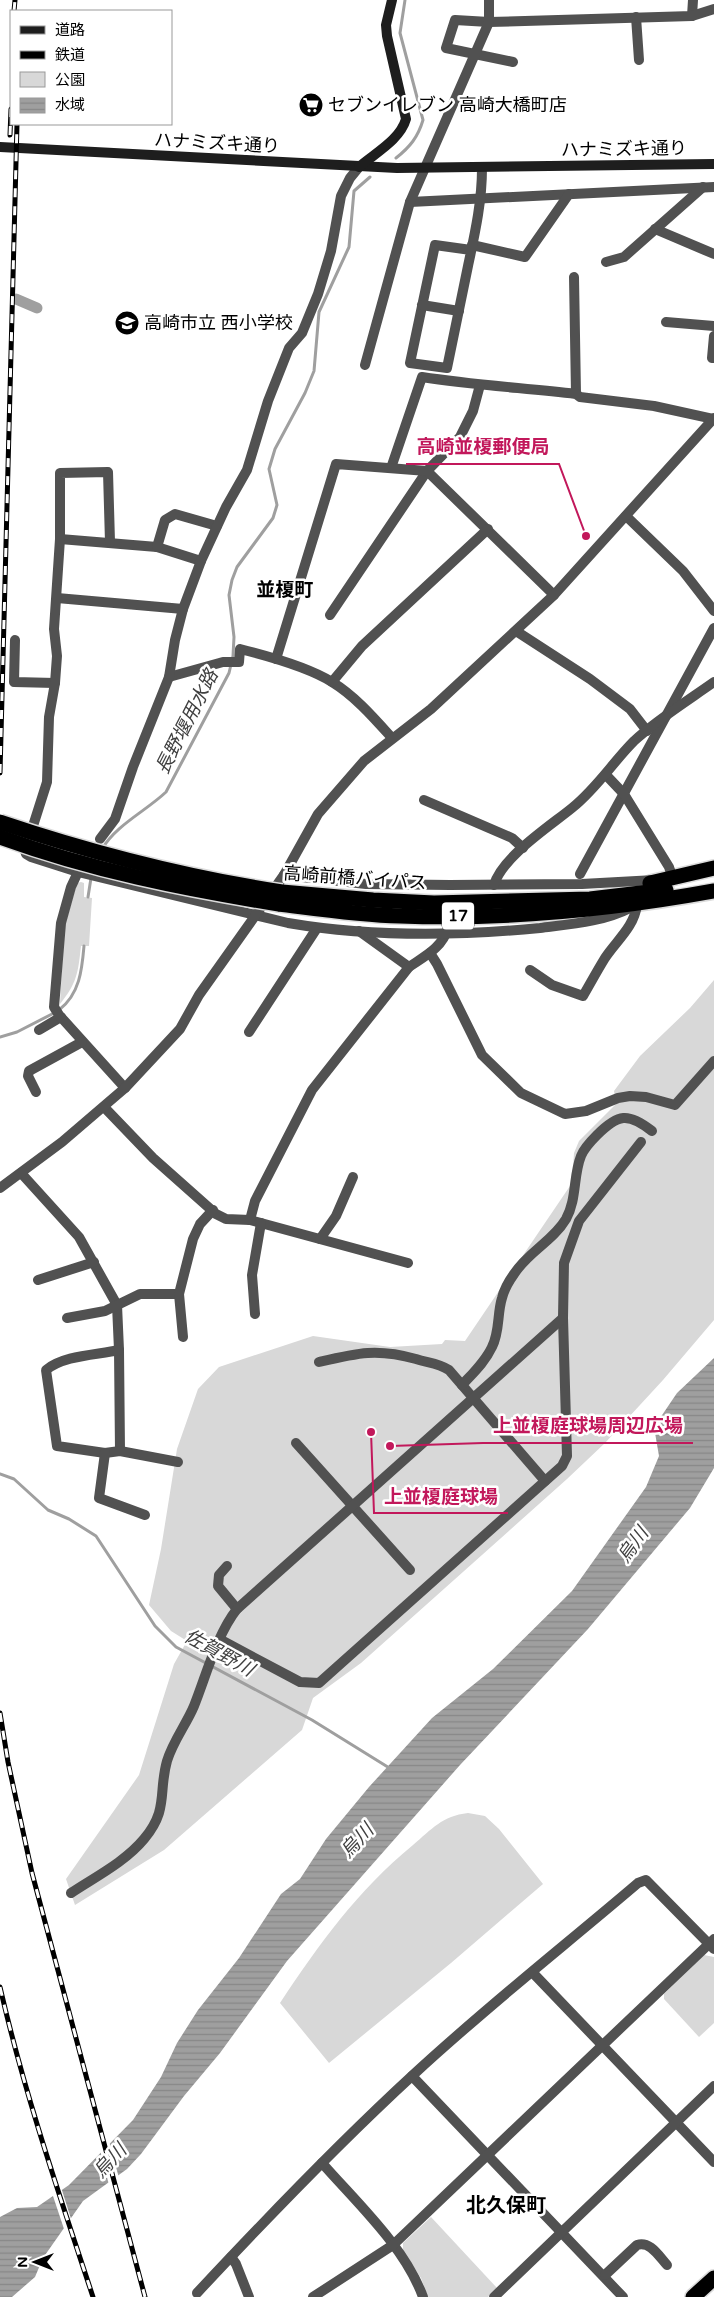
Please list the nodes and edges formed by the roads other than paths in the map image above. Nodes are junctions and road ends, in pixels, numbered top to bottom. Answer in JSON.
{"nodes":[{"id":1,"x":392,"y":0,"type":"edge"},
{"id":2,"x":489,"y":0,"type":"edge"},
{"id":3,"x":693,"y":0,"type":"edge"},
{"id":4,"x":714,"y":9,"type":"edge"},
{"id":5,"x":692,"y":16,"type":"junction"},
{"id":6,"x":636,"y":17,"type":"junction"},
{"id":7,"x":489,"y":22,"type":"junction"},
{"id":8,"x":475,"y":55,"type":"junction"},
{"id":9,"x":639,"y":60,"type":"dead end"},
{"id":10,"x":513,"y":62,"type":"dead end"},
{"id":11,"x":0,"y":147,"type":"edge"},
{"id":12,"x":714,"y":164,"type":"edge"},
{"id":13,"x":359,"y":167,"type":"junction"},
{"id":14,"x":482,"y":168,"type":"junction"},
{"id":15,"x":424,"y":169,"type":"junction"},
{"id":16,"x":703,"y":187,"type":"junction"},
{"id":17,"x":714,"y":187,"type":"edge"},
{"id":18,"x":569,"y":194,"type":"junction"},
{"id":19,"x":482,"y":198,"type":"junction"},
{"id":20,"x":410,"y":202,"type":"junction"},
{"id":21,"x":655,"y":229,"type":"junction"},
{"id":22,"x":472,"y":248,"type":"junction"},
{"id":23,"x":714,"y":254,"type":"edge"},
{"id":24,"x":606,"y":262,"type":"dead end"},
{"id":25,"x":574,"y":277,"type":"dead end"},
{"id":26,"x":422,"y":305,"type":"junction"},
{"id":27,"x":459,"y":311,"type":"junction"},
{"id":28,"x":666,"y":322,"type":"dead end"},
{"id":29,"x":714,"y":326,"type":"edge"},
{"id":30,"x":714,"y":336,"type":"edge"},
{"id":31,"x":714,"y":358,"type":"edge"},
{"id":32,"x":366,"y":365,"type":"dead end"},
{"id":33,"x":480,"y":385,"type":"junction"},
{"id":34,"x":576,"y":394,"type":"junction"},
{"id":35,"x":714,"y":418,"type":"edge"},
{"id":36,"x":391,"y":468,"type":"junction"},
{"id":37,"x":427,"y":471,"type":"junction"},
{"id":38,"x":626,"y":516,"type":"junction"},
{"id":39,"x":218,"y":526,"type":"junction"},
{"id":40,"x":488,"y":529,"type":"junction"},
{"id":41,"x":60,"y":539,"type":"junction"},
{"id":42,"x":110,"y":542,"type":"junction"},
{"id":43,"x":157,"y":547,"type":"junction"},
{"id":44,"x":201,"y":561,"type":"junction"},
{"id":45,"x":554,"y":595,"type":"junction"},
{"id":46,"x":57,"y":598,"type":"junction"},
{"id":47,"x":183,"y":609,"type":"junction"},
{"id":48,"x":714,"y":610,"type":"edge"},
{"id":49,"x":330,"y":615,"type":"dead end"},
{"id":50,"x":714,"y":628,"type":"edge"},
{"id":51,"x":516,"y":631,"type":"junction"},
{"id":52,"x":15,"y":640,"type":"dead end"},
{"id":53,"x":276,"y":659,"type":"junction"},
{"id":54,"x":169,"y":677,"type":"junction"},
{"id":55,"x":332,"y":682,"type":"junction"},
{"id":56,"x":714,"y":682,"type":"edge"},
{"id":57,"x":55,"y":683,"type":"junction"},
{"id":58,"x":667,"y":716,"type":"junction"},
{"id":59,"x":647,"y":731,"type":"junction"},
{"id":60,"x":392,"y":738,"type":"junction"},
{"id":61,"x":606,"y":775,"type":"junction"},
{"id":62,"x":624,"y":794,"type":"junction"},
{"id":63,"x":424,"y":800,"type":"dead end"},
{"id":64,"x":0,"y":822,"type":"edge"},
{"id":65,"x":0,"y":837,"type":"edge"},
{"id":66,"x":100,"y":839,"type":"dead end"},
{"id":67,"x":523,"y":848,"type":"junction"},
{"id":68,"x":714,"y":868,"type":"edge"},
{"id":69,"x":81,"y":873,"type":"junction"},
{"id":70,"x":580,"y":874,"type":"dead end"},
{"id":71,"x":284,"y":875,"type":"junction"},
{"id":72,"x":714,"y":875,"type":"edge"},
{"id":73,"x":674,"y":879,"type":"junction"},
{"id":74,"x":714,"y":881,"type":"edge"},
{"id":75,"x":494,"y":885,"type":"junction"},
{"id":76,"x":714,"y":891,"type":"edge"},
{"id":77,"x":280,"y":898,"type":"junction"},
{"id":78,"x":555,"y":900,"type":"junction"},
{"id":79,"x":638,"y":905,"type":"junction"},
{"id":80,"x":257,"y":914,"type":"junction"},
{"id":81,"x":317,"y":928,"type":"junction"},
{"id":82,"x":448,"y":929,"type":"junction"},
{"id":83,"x":359,"y":931,"type":"junction"},
{"id":84,"x":430,"y":953,"type":"junction"},
{"id":85,"x":409,"y":967,"type":"junction"},
{"id":86,"x":530,"y":970,"type":"dead end"},
{"id":87,"x":58,"y":1013,"type":"junction"},
{"id":88,"x":39,"y":1030,"type":"dead end"},
{"id":89,"x":249,"y":1032,"type":"dead end"},
{"id":90,"x":82,"y":1042,"type":"junction"},
{"id":91,"x":714,"y":1060,"type":"edge"},
{"id":92,"x":125,"y":1088,"type":"junction"},
{"id":93,"x":36,"y":1092,"type":"dead end"},
{"id":94,"x":104,"y":1107,"type":"junction"},
{"id":95,"x":652,"y":1131,"type":"dead end"},
{"id":96,"x":641,"y":1142,"type":"dead end"},
{"id":97,"x":21,"y":1173,"type":"junction"},
{"id":98,"x":353,"y":1177,"type":"dead end"},
{"id":99,"x":0,"y":1188,"type":"edge"},
{"id":100,"x":213,"y":1210,"type":"junction"},
{"id":101,"x":250,"y":1220,"type":"junction"},
{"id":102,"x":261,"y":1223,"type":"junction"},
{"id":103,"x":320,"y":1238,"type":"junction"},
{"id":104,"x":94,"y":1262,"type":"junction"},
{"id":105,"x":408,"y":1263,"type":"dead end"},
{"id":106,"x":38,"y":1280,"type":"dead end"},
{"id":107,"x":179,"y":1294,"type":"junction"},
{"id":108,"x":117,"y":1305,"type":"junction"},
{"id":109,"x":255,"y":1314,"type":"dead end"},
{"id":110,"x":67,"y":1318,"type":"dead end"},
{"id":111,"x":563,"y":1318,"type":"junction"},
{"id":112,"x":183,"y":1337,"type":"dead end"},
{"id":113,"x":119,"y":1350,"type":"junction"},
{"id":114,"x":319,"y":1362,"type":"dead end"},
{"id":115,"x":462,"y":1385,"type":"junction"},
{"id":116,"x":473,"y":1398,"type":"junction"},
{"id":117,"x":296,"y":1443,"type":"dead end"},
{"id":118,"x":120,"y":1451,"type":"junction"},
{"id":119,"x":105,"y":1453,"type":"junction"},
{"id":120,"x":178,"y":1462,"type":"dead end"},
{"id":121,"x":545,"y":1481,"type":"junction"},
{"id":122,"x":352,"y":1505,"type":"junction"},
{"id":123,"x":145,"y":1515,"type":"dead end"},
{"id":124,"x":227,"y":1566,"type":"dead end"},
{"id":125,"x":410,"y":1570,"type":"dead end"},
{"id":126,"x":237,"y":1609,"type":"junction"},
{"id":127,"x":221,"y":1640,"type":"junction"},
{"id":128,"x":70,"y":1893,"type":"dead end"},
{"id":129,"x":712,"y":1944,"type":"edge"},
{"id":130,"x":533,"y":1972,"type":"junction"},
{"id":131,"x":603,"y":2046,"type":"junction"},
{"id":132,"x":412,"y":2076,"type":"junction"},
{"id":133,"x":714,"y":2086,"type":"edge"},
{"id":134,"x":676,"y":2122,"type":"junction"},
{"id":135,"x":488,"y":2156,"type":"junction"},
{"id":136,"x":714,"y":2162,"type":"edge"},
{"id":137,"x":322,"y":2163,"type":"junction"},
{"id":138,"x":561,"y":2232,"type":"junction"},
{"id":139,"x":393,"y":2245,"type":"junction"},
{"id":140,"x":231,"y":2257,"type":"junction"},
{"id":141,"x":667,"y":2265,"type":"dead end"},
{"id":142,"x":605,"y":2276,"type":"junction"},
{"id":143,"x":714,"y":2278,"type":"edge"},
{"id":144,"x":197,"y":2294,"type":"dead end"},
{"id":145,"x":249,"y":2297,"type":"edge"},
{"id":146,"x":313,"y":2297,"type":"edge"},
{"id":147,"x":423,"y":2297,"type":"edge"},
{"id":148,"x":494,"y":2297,"type":"edge"},
{"id":149,"x":623,"y":2297,"type":"edge"},
{"id":150,"x":694,"y":2297,"type":"edge"}],
"edges":[{"from":1,"to":13,"type":"street"},
{"from":2,"to":7,"type":"street"},
{"from":3,"to":5,"type":"street"},
{"from":4,"to":5,"type":"street"},
{"from":5,"to":6,"type":"street"},
{"from":6,"to":7,"type":"street"},
{"from":6,"to":9,"type":"street"},
{"from":7,"to":8,"type":"street"},
{"from":7,"to":8,"type":"street"},
{"from":8,"to":10,"type":"street"},
{"from":8,"to":15,"type":"street"},
{"from":11,"to":13,"type":"street","name":"ハナミズキ通り"},
{"from":12,"to":14,"type":"street","name":"ハナミズキ通り"},
{"from":13,"to":15,"type":"street","name":"ハナミズキ通り"},
{"from":13,"to":39,"type":"street"},
{"from":14,"to":15,"type":"street","name":"ハナミズキ通り"},
{"from":14,"to":19,"type":"street"},
{"from":15,"to":20,"type":"street"},
{"from":16,"to":17,"type":"street"},
{"from":16,"to":18,"type":"street"},
{"from":16,"to":21,"type":"street"},
{"from":18,"to":19,"type":"street"},
{"from":18,"to":22,"type":"street"},
{"from":19,"to":20,"type":"street"},
{"from":19,"to":22,"type":"street"},
{"from":20,"to":32,"type":"street"},
{"from":21,"to":23,"type":"street"},
{"from":21,"to":24,"type":"street"},
{"from":22,"to":26,"type":"street"},
{"from":22,"to":27,"type":"street"},
{"from":25,"to":34,"type":"street"},
{"from":26,"to":27,"type":"street"},
{"from":26,"to":27,"type":"street"},
{"from":28,"to":29,"type":"street"},
{"from":30,"to":31,"type":"street"},
{"from":33,"to":34,"type":"street"},
{"from":33,"to":36,"type":"street"},
{"from":33,"to":37,"type":"street"},
{"from":34,"to":35,"type":"street"},
{"from":35,"to":38,"type":"street"},
{"from":36,"to":37,"type":"street"},
{"from":36,"to":53,"type":"street"},
{"from":37,"to":40,"type":"street"},
{"from":37,"to":49,"type":"street"},
{"from":38,"to":45,"type":"street"},
{"from":38,"to":48,"type":"street"},
{"from":39,"to":43,"type":"street"},
{"from":39,"to":44,"type":"street"},
{"from":40,"to":45,"type":"street"},
{"from":40,"to":55,"type":"street"},
{"from":41,"to":42,"type":"street"},
{"from":41,"to":42,"type":"street"},
{"from":41,"to":46,"type":"street"},
{"from":42,"to":43,"type":"street"},
{"from":43,"to":44,"type":"street"},
{"from":44,"to":47,"type":"street"},
{"from":45,"to":51,"type":"street"},
{"from":46,"to":47,"type":"street"},
{"from":46,"to":57,"type":"street"},
{"from":47,"to":54,"type":"street"},
{"from":50,"to":58,"type":"street"},
{"from":51,"to":59,"type":"street"},
{"from":51,"to":60,"type":"street"},
{"from":52,"to":57,"type":"street"},
{"from":53,"to":54,"type":"street"},
{"from":53,"to":55,"type":"street"},
{"from":54,"to":66,"type":"street"},
{"from":55,"to":60,"type":"street"},
{"from":56,"to":58,"type":"street"},
{"from":57,"to":69,"type":"street"},
{"from":58,"to":59,"type":"street"},
{"from":58,"to":62,"type":"street"},
{"from":59,"to":61,"type":"street"},
{"from":60,"to":71,"type":"street"},
{"from":61,"to":62,"type":"street"},
{"from":61,"to":67,"type":"street"},
{"from":62,"to":70,"type":"street"},
{"from":62,"to":73,"type":"street"},
{"from":63,"to":67,"type":"street"},
{"from":64,"to":77,"type":"highway","name":"高崎前橋バイパス","number":"17","bridge":true},
{"from":65,"to":77,"type":"highway","name":"高崎前橋バイパス","number":"17","bridge":true},
{"from":67,"to":75,"type":"street"},
{"from":68,"to":73,"type":"highway","number":"17"},
{"from":69,"to":80,"type":"street"},
{"from":69,"to":87,"type":"street"},
{"from":71,"to":75,"type":"street"},
{"from":71,"to":80,"type":"street"},
{"from":72,"to":73,"type":"highway"},
{"from":73,"to":75,"type":"street"},
{"from":73,"to":78,"type":"highway","number":"17"},
{"from":74,"to":78,"type":"highway","name":"高崎前橋バイパス","number":"17"},
{"from":76,"to":79,"type":"highway","name":"高崎前橋バイパス","number":"17"},
{"from":77,"to":78,"type":"highway","name":"高崎前橋バイパス","number":"17"},
{"from":77,"to":79,"type":"highway","name":"高崎前橋バイパス","number":"17"},
{"from":79,"to":82,"type":"street"},
{"from":79,"to":86,"type":"street"},
{"from":80,"to":81,"type":"street"},
{"from":80,"to":92,"type":"street"},
{"from":81,"to":83,"type":"street"},
{"from":81,"to":89,"type":"street"},
{"from":82,"to":83,"type":"street"},
{"from":82,"to":84,"type":"street"},
{"from":83,"to":85,"type":"street"},
{"from":84,"to":85,"type":"street"},
{"from":84,"to":91,"type":"street"},
{"from":85,"to":101,"type":"street"},
{"from":87,"to":88,"type":"street"},
{"from":87,"to":90,"type":"street"},
{"from":90,"to":92,"type":"street"},
{"from":90,"to":93,"type":"street"},
{"from":92,"to":94,"type":"street"},
{"from":94,"to":97,"type":"street"},
{"from":94,"to":100,"type":"street"},
{"from":95,"to":115,"type":"street"},
{"from":96,"to":111,"type":"street"},
{"from":97,"to":99,"type":"street"},
{"from":97,"to":104,"type":"street"},
{"from":98,"to":103,"type":"street"},
{"from":100,"to":101,"type":"street"},
{"from":100,"to":107,"type":"street"},
{"from":101,"to":102,"type":"street"},
{"from":102,"to":103,"type":"street"},
{"from":102,"to":109,"type":"street"},
{"from":103,"to":105,"type":"street"},
{"from":104,"to":106,"type":"street"},
{"from":104,"to":108,"type":"street"},
{"from":107,"to":108,"type":"street"},
{"from":107,"to":112,"type":"street"},
{"from":108,"to":110,"type":"street"},
{"from":108,"to":113,"type":"street"},
{"from":111,"to":116,"type":"street"},
{"from":111,"to":121,"type":"street"},
{"from":113,"to":118,"type":"street"},
{"from":113,"to":119,"type":"street"},
{"from":114,"to":115,"type":"street"},
{"from":115,"to":116,"type":"street"},
{"from":116,"to":121,"type":"street"},
{"from":116,"to":122,"type":"street"},
{"from":117,"to":122,"type":"street"},
{"from":118,"to":119,"type":"street"},
{"from":118,"to":120,"type":"street"},
{"from":119,"to":123,"type":"street"},
{"from":121,"to":127,"type":"street"},
{"from":122,"to":125,"type":"street"},
{"from":122,"to":126,"type":"street"},
{"from":124,"to":126,"type":"street"},
{"from":126,"to":127,"type":"street"},
{"from":127,"to":128,"type":"street"},
{"from":129,"to":130,"type":"street"},
{"from":129,"to":131,"type":"street"},
{"from":130,"to":131,"type":"street"},
{"from":130,"to":132,"type":"street"},
{"from":131,"to":134,"type":"street"},
{"from":131,"to":135,"type":"street"},
{"from":132,"to":135,"type":"street"},
{"from":132,"to":137,"type":"street"},
{"from":133,"to":134,"type":"street"},
{"from":134,"to":136,"type":"street"},
{"from":134,"to":138,"type":"street"},
{"from":135,"to":138,"type":"street"},
{"from":135,"to":139,"type":"street"},
{"from":137,"to":139,"type":"street"},
{"from":137,"to":140,"type":"street"},
{"from":138,"to":142,"type":"street"},
{"from":138,"to":148,"type":"street"},
{"from":139,"to":146,"type":"street"},
{"from":139,"to":147,"type":"street"},
{"from":140,"to":144,"type":"street"},
{"from":140,"to":145,"type":"street"},
{"from":141,"to":142,"type":"street"},
{"from":142,"to":149,"type":"street"},
{"from":143,"to":150,"type":"highway"}]}
